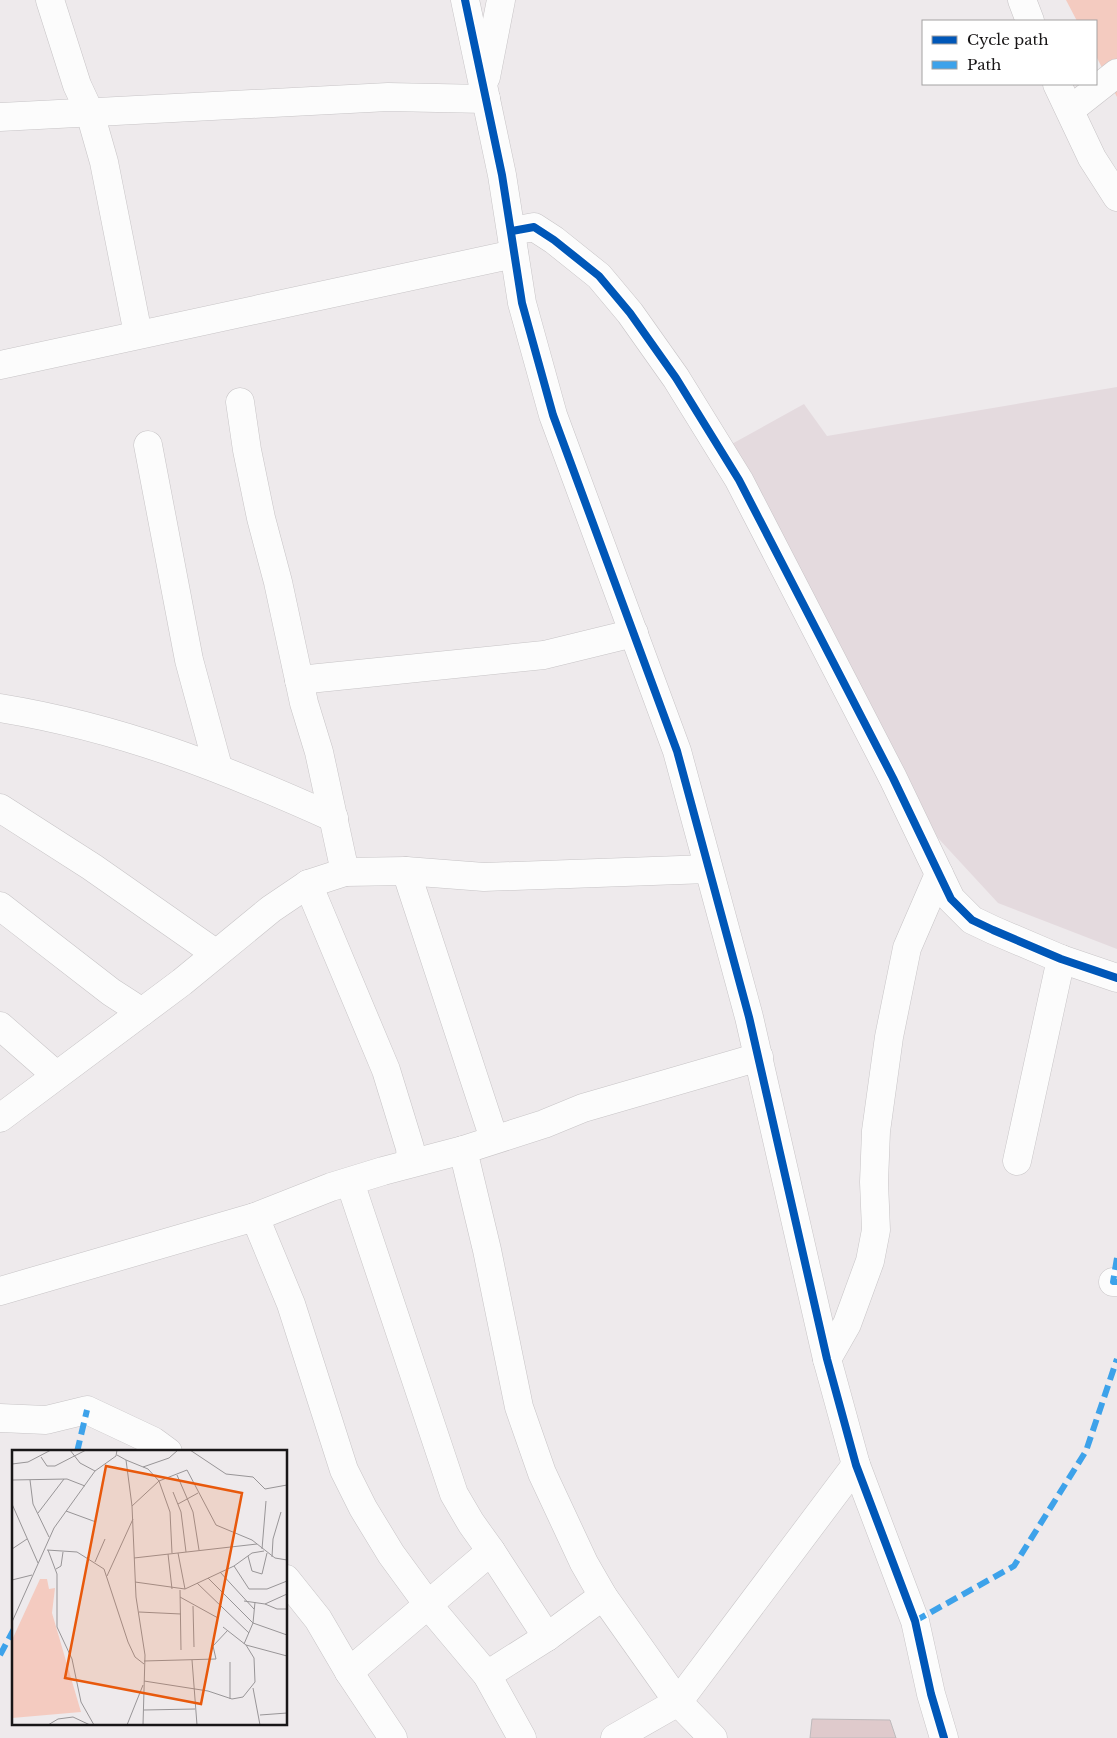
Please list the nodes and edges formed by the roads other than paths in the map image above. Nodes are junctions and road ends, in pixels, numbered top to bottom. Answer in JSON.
{"nodes":[{"id":1,"x":50,"y":0,"type":"edge"},
{"id":2,"x":465,"y":0,"type":"edge"},
{"id":3,"x":501,"y":0,"type":"edge"},
{"id":4,"x":1022,"y":0,"type":"edge"},
{"id":5,"x":1030,"y":20,"type":"edge"},
{"id":6,"x":1117,"y":73,"type":"edge"},
{"id":7,"x":1058,"y":85,"type":"edge"},
{"id":8,"x":484,"y":93,"type":"junction"},
{"id":9,"x":1070,"y":110,"type":"junction"},
{"id":10,"x":90,"y":114,"type":"junction"},
{"id":11,"x":0,"y":117,"type":"edge"},
{"id":12,"x":1117,"y":197,"type":"edge"},
{"id":13,"x":513,"y":242,"type":"junction"},
{"id":14,"x":138,"y":334,"type":"junction"},
{"id":15,"x":0,"y":365,"type":"edge"},
{"id":16,"x":240,"y":402,"type":"dead end"},
{"id":17,"x":148,"y":445,"type":"dead end"},
{"id":18,"x":634,"y":633,"type":"junction"},
{"id":19,"x":299,"y":680,"type":"junction"},
{"id":20,"x":0,"y":708,"type":"edge"},
{"id":21,"x":218,"y":768,"type":"junction"},
{"id":22,"x":0,"y":808,"type":"edge"},
{"id":23,"x":334,"y":818,"type":"junction"},
{"id":24,"x":708,"y":869,"type":"junction"},
{"id":25,"x":406,"y":870,"type":"junction"},
{"id":26,"x":345,"y":872,"type":"junction"},
{"id":27,"x":939,"y":874,"type":"junction"},
{"id":28,"x":308,"y":884,"type":"junction"},
{"id":29,"x":0,"y":906,"type":"edge"},
{"id":30,"x":215,"y":953,"type":"junction"},
{"id":31,"x":1061,"y":959,"type":"junction"},
{"id":32,"x":1117,"y":978,"type":"edge"},
{"id":33,"x":142,"y":1012,"type":"junction"},
{"id":34,"x":0,"y":1026,"type":"edge"},
{"id":35,"x":759,"y":1057,"type":"junction"},
{"id":36,"x":56,"y":1075,"type":"junction"},
{"id":37,"x":0,"y":1118,"type":"edge"},
{"id":38,"x":494,"y":1139,"type":"junction"},
{"id":39,"x":463,"y":1150,"type":"junction"},
{"id":40,"x":1017,"y":1161,"type":"dead end"},
{"id":41,"x":411,"y":1162,"type":"junction"},
{"id":42,"x":350,"y":1182,"type":"junction"},
{"id":43,"x":255,"y":1217,"type":"junction"},
{"id":44,"x":0,"y":1291,"type":"edge"},
{"id":45,"x":827,"y":1359,"type":"junction"},
{"id":46,"x":0,"y":1418,"type":"edge"},
{"id":47,"x":165,"y":1450,"type":"edge"},
{"id":48,"x":856,"y":1466,"type":"junction"},
{"id":49,"x":491,"y":1551,"type":"junction"},
{"id":50,"x":288,"y":1582,"type":"edge"},
{"id":51,"x":603,"y":1596,"type":"junction"},
{"id":52,"x":429,"y":1606,"type":"junction"},
{"id":53,"x":548,"y":1637,"type":"junction"},
{"id":54,"x":349,"y":1672,"type":"junction"},
{"id":55,"x":487,"y":1675,"type":"junction"},
{"id":56,"x":678,"y":1702,"type":"junction"},
{"id":57,"x":393,"y":1738,"type":"edge"},
{"id":58,"x":522,"y":1738,"type":"edge"},
{"id":59,"x":615,"y":1738,"type":"edge"},
{"id":60,"x":713,"y":1738,"type":"edge"},
{"id":61,"x":944,"y":1738,"type":"edge"}],
"edges":[{"from":1,"to":10,"type":"street"},
{"from":2,"to":8,"type":"street"},
{"from":3,"to":8,"type":"street"},
{"from":4,"to":5,"type":"street"},
{"from":6,"to":9,"type":"street"},
{"from":7,"to":9,"type":"street"},
{"from":8,"to":10,"type":"street"},
{"from":8,"to":13,"type":"street"},
{"from":9,"to":12,"type":"street"},
{"from":10,"to":11,"type":"street"},
{"from":10,"to":14,"type":"street"},
{"from":13,"to":14,"type":"street"},
{"from":13,"to":18,"type":"street"},
{"from":13,"to":27,"type":"street"},
{"from":14,"to":15,"type":"street"},
{"from":16,"to":19,"type":"street"},
{"from":17,"to":21,"type":"street"},
{"from":18,"to":19,"type":"street"},
{"from":18,"to":24,"type":"street"},
{"from":19,"to":23,"type":"street"},
{"from":20,"to":21,"type":"street"},
{"from":21,"to":23,"type":"street"},
{"from":22,"to":30,"type":"street"},
{"from":23,"to":26,"type":"street"},
{"from":24,"to":25,"type":"street"},
{"from":24,"to":35,"type":"street"},
{"from":25,"to":26,"type":"street"},
{"from":25,"to":38,"type":"street"},
{"from":26,"to":28,"type":"street"},
{"from":27,"to":31,"type":"street"},
{"from":27,"to":45,"type":"street"},
{"from":28,"to":30,"type":"street"},
{"from":28,"to":41,"type":"street"},
{"from":29,"to":33,"type":"street"},
{"from":30,"to":33,"type":"street"},
{"from":31,"to":32,"type":"street"},
{"from":31,"to":40,"type":"street"},
{"from":33,"to":36,"type":"street"},
{"from":34,"to":36,"type":"street"},
{"from":35,"to":38,"type":"street"},
{"from":35,"to":45,"type":"street"},
{"from":36,"to":37,"type":"street"},
{"from":38,"to":39,"type":"street"},
{"from":39,"to":41,"type":"street"},
{"from":39,"to":51,"type":"street"},
{"from":41,"to":42,"type":"street"},
{"from":42,"to":43,"type":"street"},
{"from":42,"to":49,"type":"street"},
{"from":43,"to":44,"type":"street"},
{"from":43,"to":52,"type":"street"},
{"from":45,"to":48,"type":"street"},
{"from":46,"to":47,"type":"street"},
{"from":48,"to":56,"type":"street"},
{"from":48,"to":61,"type":"street"},
{"from":49,"to":52,"type":"street"},
{"from":49,"to":53,"type":"street"},
{"from":50,"to":54,"type":"street"},
{"from":51,"to":53,"type":"street"},
{"from":51,"to":56,"type":"street"},
{"from":52,"to":54,"type":"street"},
{"from":52,"to":55,"type":"street"},
{"from":53,"to":55,"type":"street"},
{"from":54,"to":57,"type":"street"},
{"from":55,"to":58,"type":"street"},
{"from":56,"to":59,"type":"street"},
{"from":56,"to":60,"type":"street"}]}
